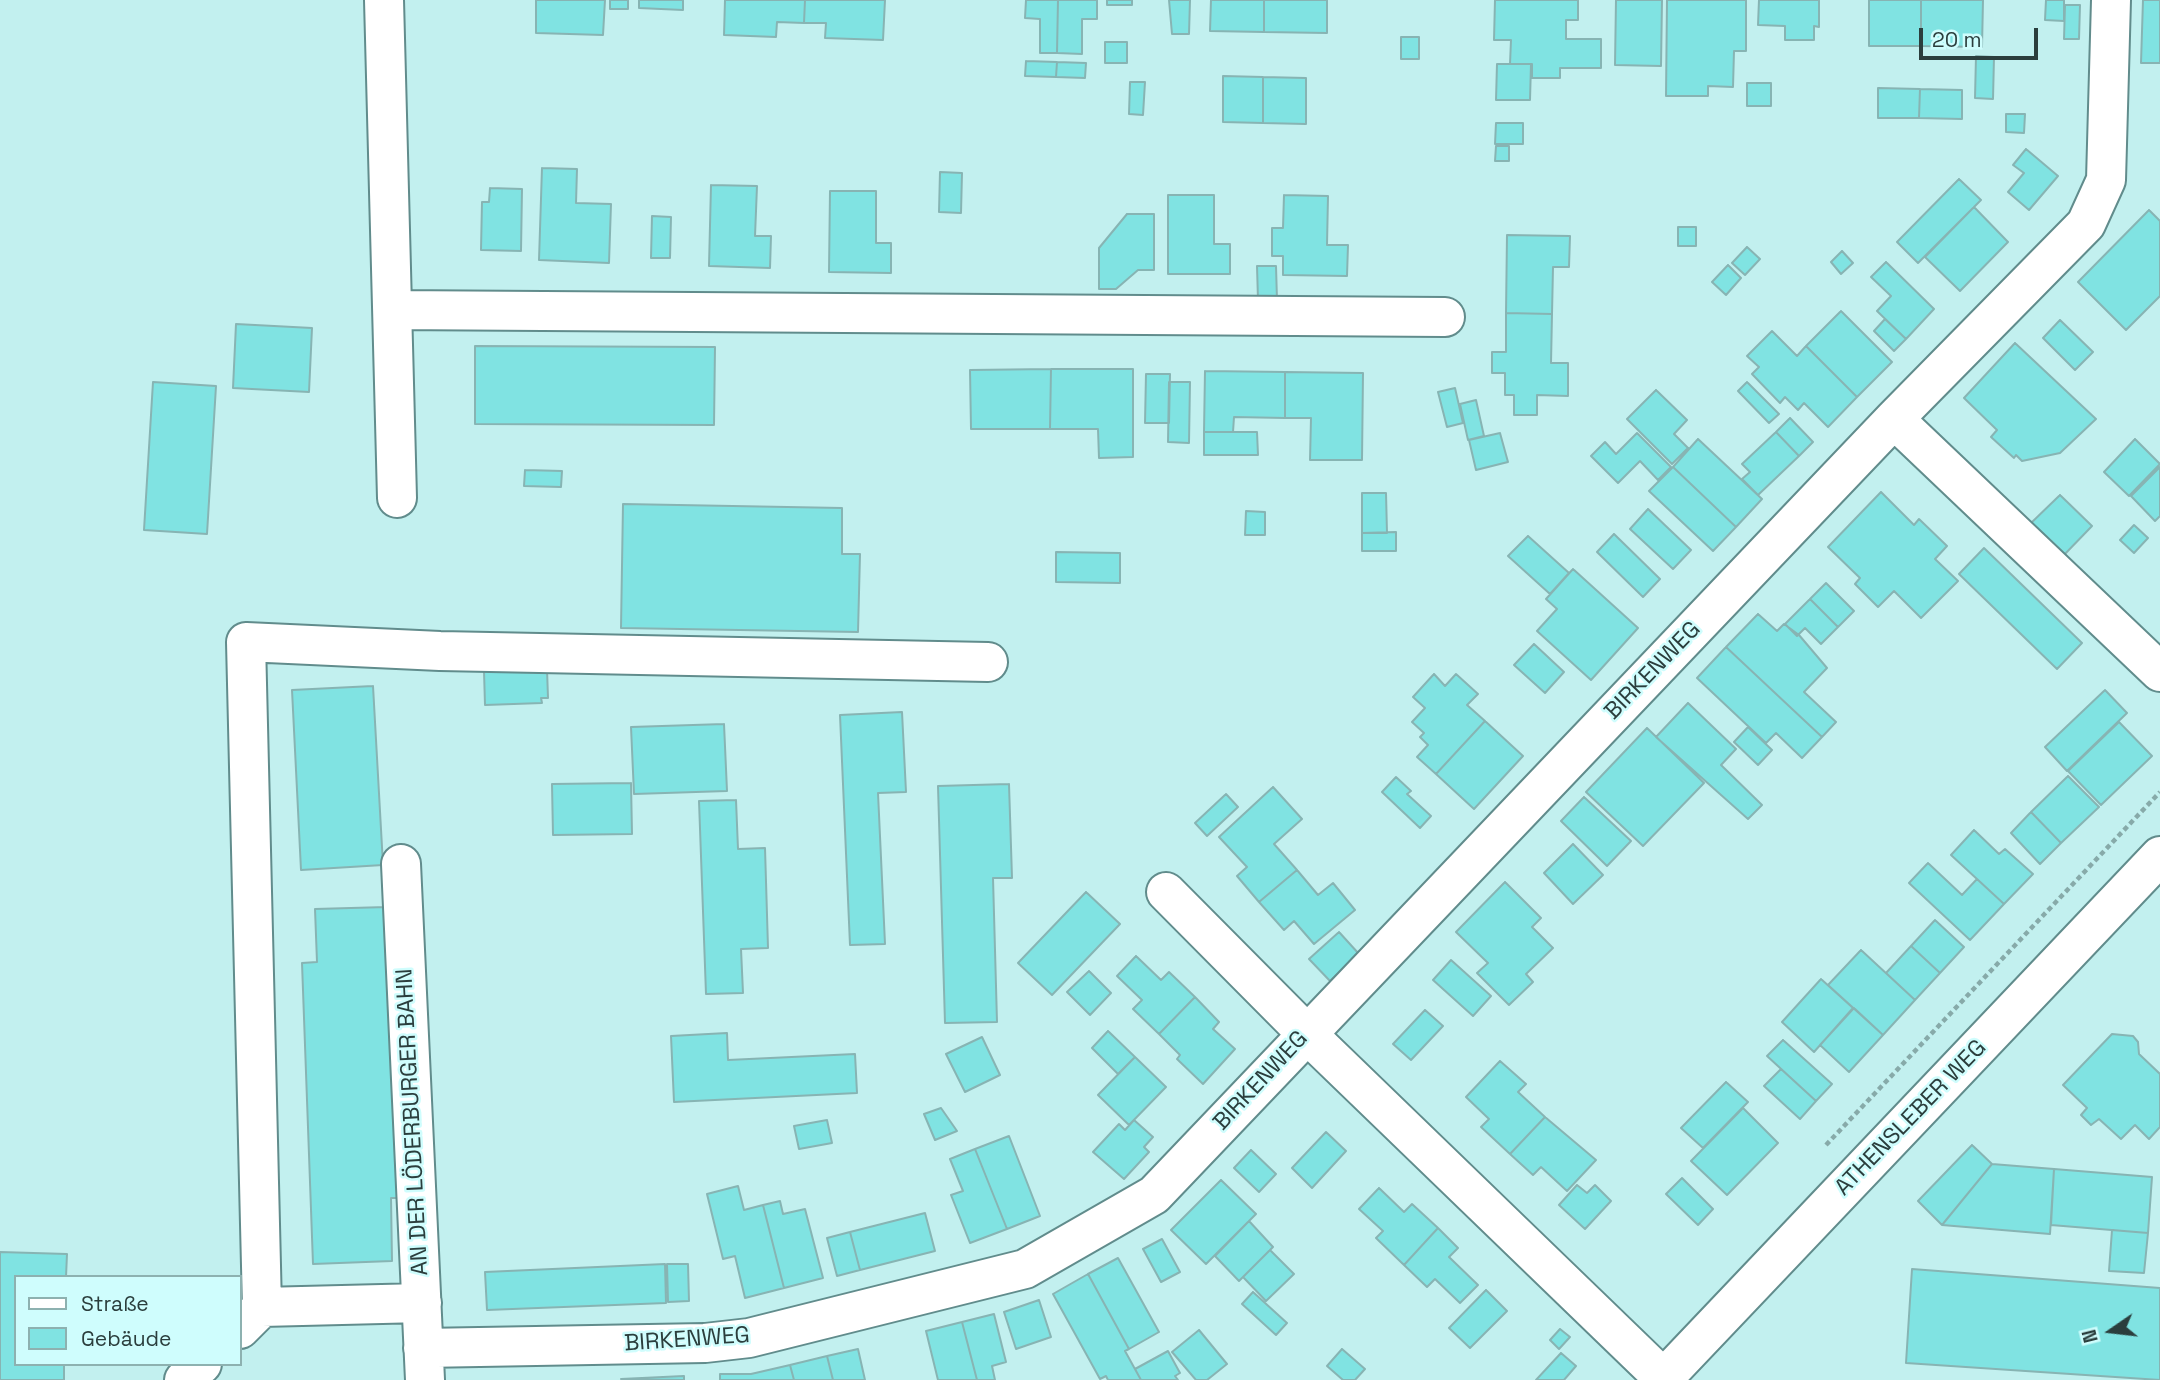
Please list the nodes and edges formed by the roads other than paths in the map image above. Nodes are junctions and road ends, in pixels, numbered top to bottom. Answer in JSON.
{"nodes":[{"id":1,"x":384,"y":0,"type":"edge"},
{"id":2,"x":2111,"y":0,"type":"edge"},
{"id":3,"x":393,"y":310,"type":"junction"},
{"id":4,"x":1445,"y":317,"type":"dead end"},
{"id":5,"x":1894,"y":419,"type":"junction"},
{"id":6,"x":397,"y":498,"type":"dead end"},
{"id":7,"x":988,"y":662,"type":"dead end"},
{"id":8,"x":2160,"y":672,"type":"edge"},
{"id":9,"x":2160,"y":856,"type":"edge"},
{"id":10,"x":401,"y":864,"type":"dead end"},
{"id":11,"x":1166,"y":892,"type":"dead end"},
{"id":12,"x":1306,"y":1033,"type":"junction"},
{"id":13,"x":422,"y":1303,"type":"junction"},
{"id":14,"x":251,"y":1318,"type":"edge"},
{"id":15,"x":424,"y":1364,"type":"edge"},
{"id":16,"x":200,"y":1366,"type":"edge"},
{"id":17,"x":1663,"y":1379,"type":"edge"},
{"id":18,"x":184,"y":1380,"type":"edge"}],
"edges":[{"from":1,"to":3,"type":"street"},
{"from":2,"to":5,"type":"street","name":"BIRKENWEG"},
{"from":3,"to":4,"type":"street"},
{"from":3,"to":6,"type":"street"},
{"from":5,"to":8,"type":"street"},
{"from":5,"to":12,"type":"street","name":"BIRKENWEG"},
{"from":7,"to":14,"type":"street"},
{"from":9,"to":17,"type":"street","name":"ATHENSLEBER WEG"},
{"from":10,"to":13,"type":"street","name":"AN DER LÖDERBURGER BAHN"},
{"from":11,"to":12,"type":"street"},
{"from":12,"to":15,"type":"street","name":"BIRKENWEG"},
{"from":12,"to":17,"type":"street"},
{"from":13,"to":14,"type":"street"},
{"from":13,"to":15,"type":"street","name":"AN DER LÖDERBURGER BAHN"},
{"from":16,"to":18,"type":"street"}]}
